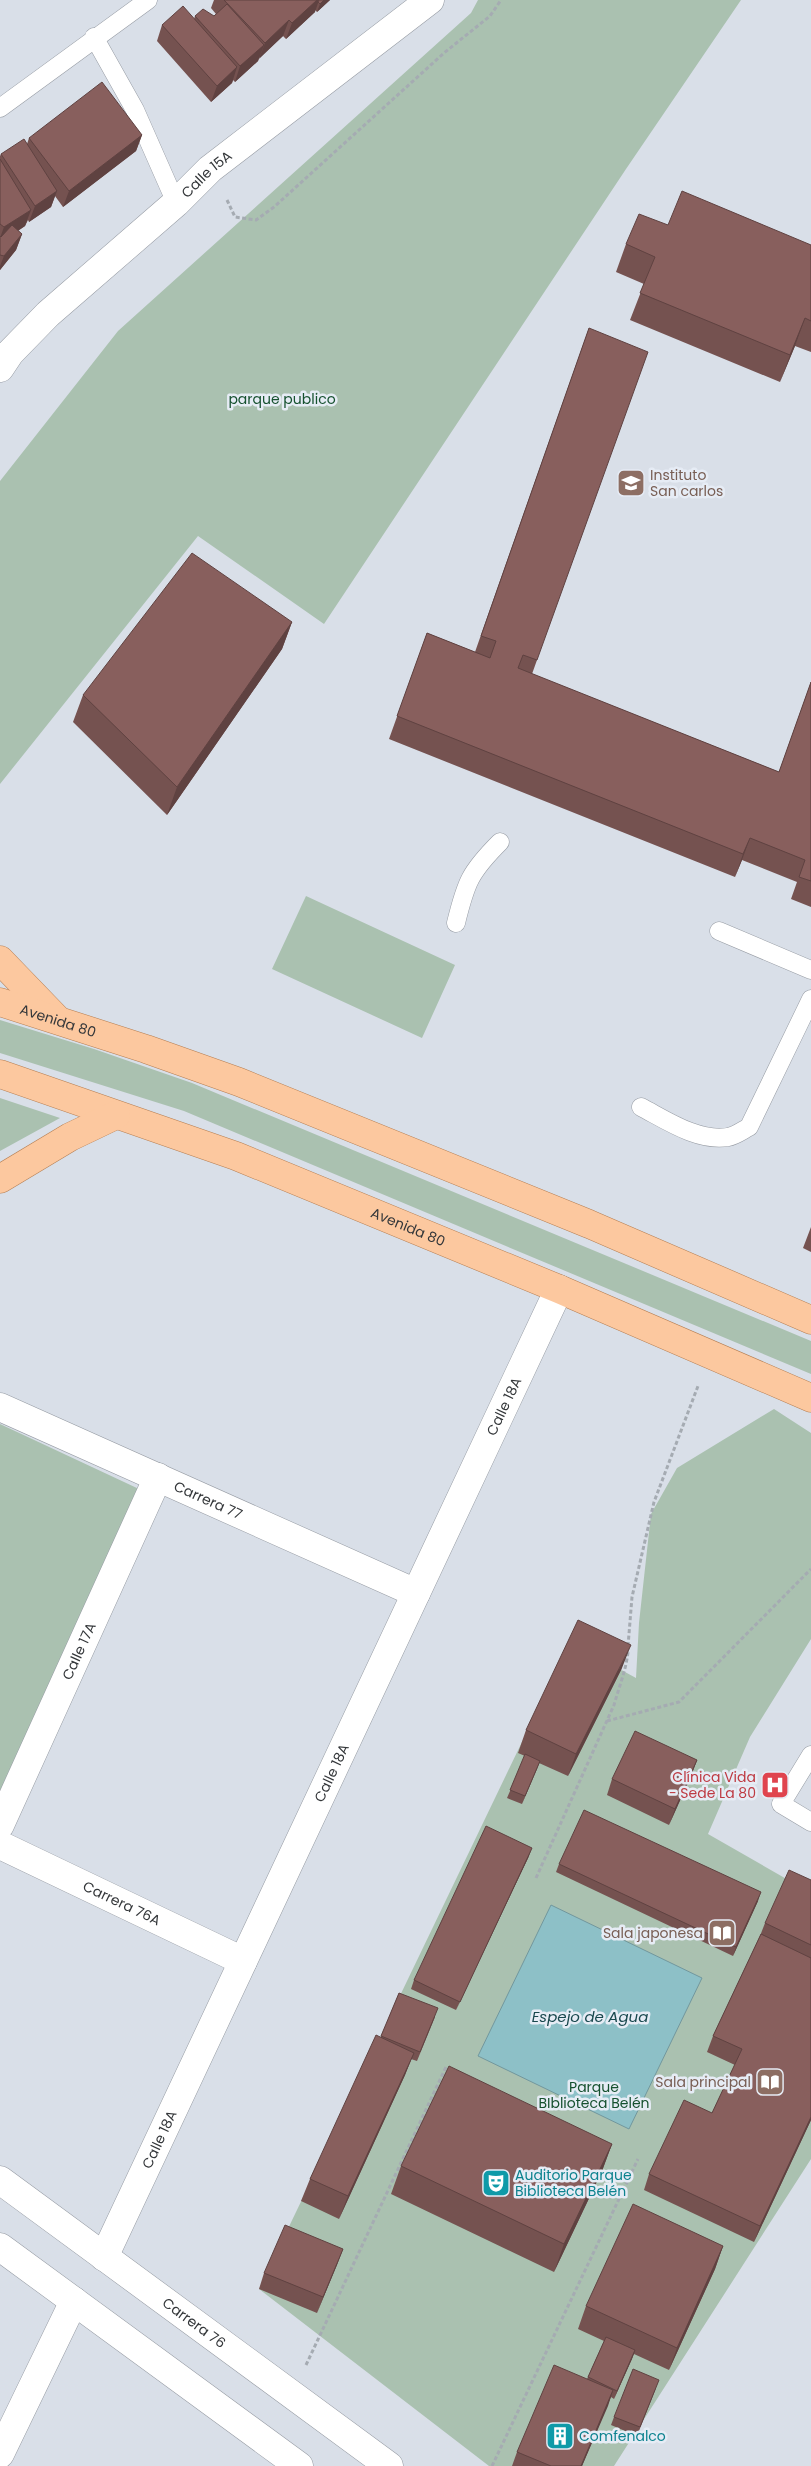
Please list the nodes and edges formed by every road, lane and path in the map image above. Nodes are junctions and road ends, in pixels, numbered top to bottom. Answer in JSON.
{"nodes":[{"id":1,"x":148,"y":0,"type":"edge"},
{"id":2,"x":430,"y":0,"type":"edge"},
{"id":3,"x":501,"y":0,"type":"edge"},
{"id":4,"x":94,"y":37,"type":"junction"},
{"id":5,"x":0,"y":108,"type":"edge"},
{"id":6,"x":210,"y":169,"type":"junction"},
{"id":7,"x":176,"y":203,"type":"junction"},
{"id":8,"x":0,"y":368,"type":"edge"},
{"id":9,"x":500,"y":842,"type":"dead end"},
{"id":10,"x":456,"y":923,"type":"dead end"},
{"id":11,"x":719,"y":931,"type":"dead end"},
{"id":12,"x":0,"y":960,"type":"edge"},
{"id":13,"x":811,"y":970,"type":"edge"},
{"id":14,"x":811,"y":999,"type":"edge"},
{"id":15,"x":0,"y":1002,"type":"edge"},
{"id":16,"x":58,"y":1021,"type":"junction"},
{"id":17,"x":0,"y":1074,"type":"edge"},
{"id":18,"x":641,"y":1107,"type":"dead end"},
{"id":19,"x":116,"y":1115,"type":"junction"},
{"id":20,"x":0,"y":1179,"type":"edge"},
{"id":21,"x":559,"y":1289,"type":"junction"},
{"id":22,"x":811,"y":1320,"type":"edge"},
{"id":23,"x":700,"y":1383,"type":"dead end"},
{"id":24,"x":811,"y":1398,"type":"edge"},
{"id":25,"x":0,"y":1406,"type":"edge"},
{"id":26,"x":158,"y":1477,"type":"junction"},
{"id":27,"x":811,"y":1569,"type":"edge"},
{"id":28,"x":416,"y":1593,"type":"junction"},
{"id":29,"x":607,"y":1721,"type":"junction"},
{"id":30,"x":811,"y":1755,"type":"edge"},
{"id":31,"x":811,"y":1822,"type":"edge"},
{"id":32,"x":0,"y":1825,"type":"edge"},
{"id":33,"x":0,"y":1845,"type":"edge"},
{"id":34,"x":536,"y":1878,"type":"dead end"},
{"id":35,"x":242,"y":1961,"type":"junction"},
{"id":36,"x":446,"y":2067,"type":"edge"},
{"id":37,"x":638,"y":2159,"type":"dead end"},
{"id":38,"x":0,"y":2180,"type":"edge"},
{"id":39,"x":0,"y":2247,"type":"edge"},
{"id":40,"x":104,"y":2257,"type":"junction"},
{"id":41,"x":74,"y":2301,"type":"junction"},
{"id":42,"x":305,"y":2368,"type":"dead end"},
{"id":43,"x":0,"y":2454,"type":"edge"},
{"id":44,"x":299,"y":2466,"type":"edge"},
{"id":45,"x":389,"y":2466,"type":"edge"},
{"id":46,"x":492,"y":2466,"type":"edge"}],
"edges":[{"from":1,"to":4,"type":"lane"},
{"from":2,"to":6,"type":"street","name":"Calle 15A"},
{"from":3,"to":6,"type":"path"},
{"from":4,"to":5,"type":"lane"},
{"from":4,"to":7,"type":"lane"},
{"from":6,"to":7,"type":"street","name":"Calle 15A"},
{"from":7,"to":8,"type":"street","name":"Calle 15A"},
{"from":9,"to":10,"type":"lane"},
{"from":11,"to":13,"type":"lane"},
{"from":12,"to":16,"type":"main road"},
{"from":14,"to":18,"type":"lane"},
{"from":15,"to":16,"type":"main road","name":"Avenida 80"},
{"from":16,"to":22,"type":"main road","name":"Avenida 80"},
{"from":17,"to":19,"type":"main road","name":"Avenida 80"},
{"from":19,"to":20,"type":"main road"},
{"from":19,"to":21,"type":"main road","name":"Avenida 80"},
{"from":21,"to":24,"type":"main road","name":"Avenida 80"},
{"from":21,"to":28,"type":"street","name":"Calle 18A"},
{"from":23,"to":29,"type":"path"},
{"from":25,"to":26,"type":"street","name":"Carrera 77"},
{"from":26,"to":28,"type":"street","name":"Carrera 77"},
{"from":26,"to":32,"type":"street","name":"Calle 17A"},
{"from":27,"to":29,"type":"path"},
{"from":28,"to":35,"type":"street","name":"Calle 18A"},
{"from":29,"to":34,"type":"path"},
{"from":30,"to":31,"type":"lane"},
{"from":33,"to":35,"type":"street","name":"Carrera 76A"},
{"from":35,"to":40,"type":"street","name":"Calle 18A"},
{"from":36,"to":42,"type":"path"},
{"from":37,"to":46,"type":"path"},
{"from":38,"to":40,"type":"street","name":"Carrera 76"},
{"from":39,"to":41,"type":"street"},
{"from":40,"to":45,"type":"street","name":"Carrera 76"},
{"from":41,"to":43,"type":"street"},
{"from":41,"to":44,"type":"street"}]}
